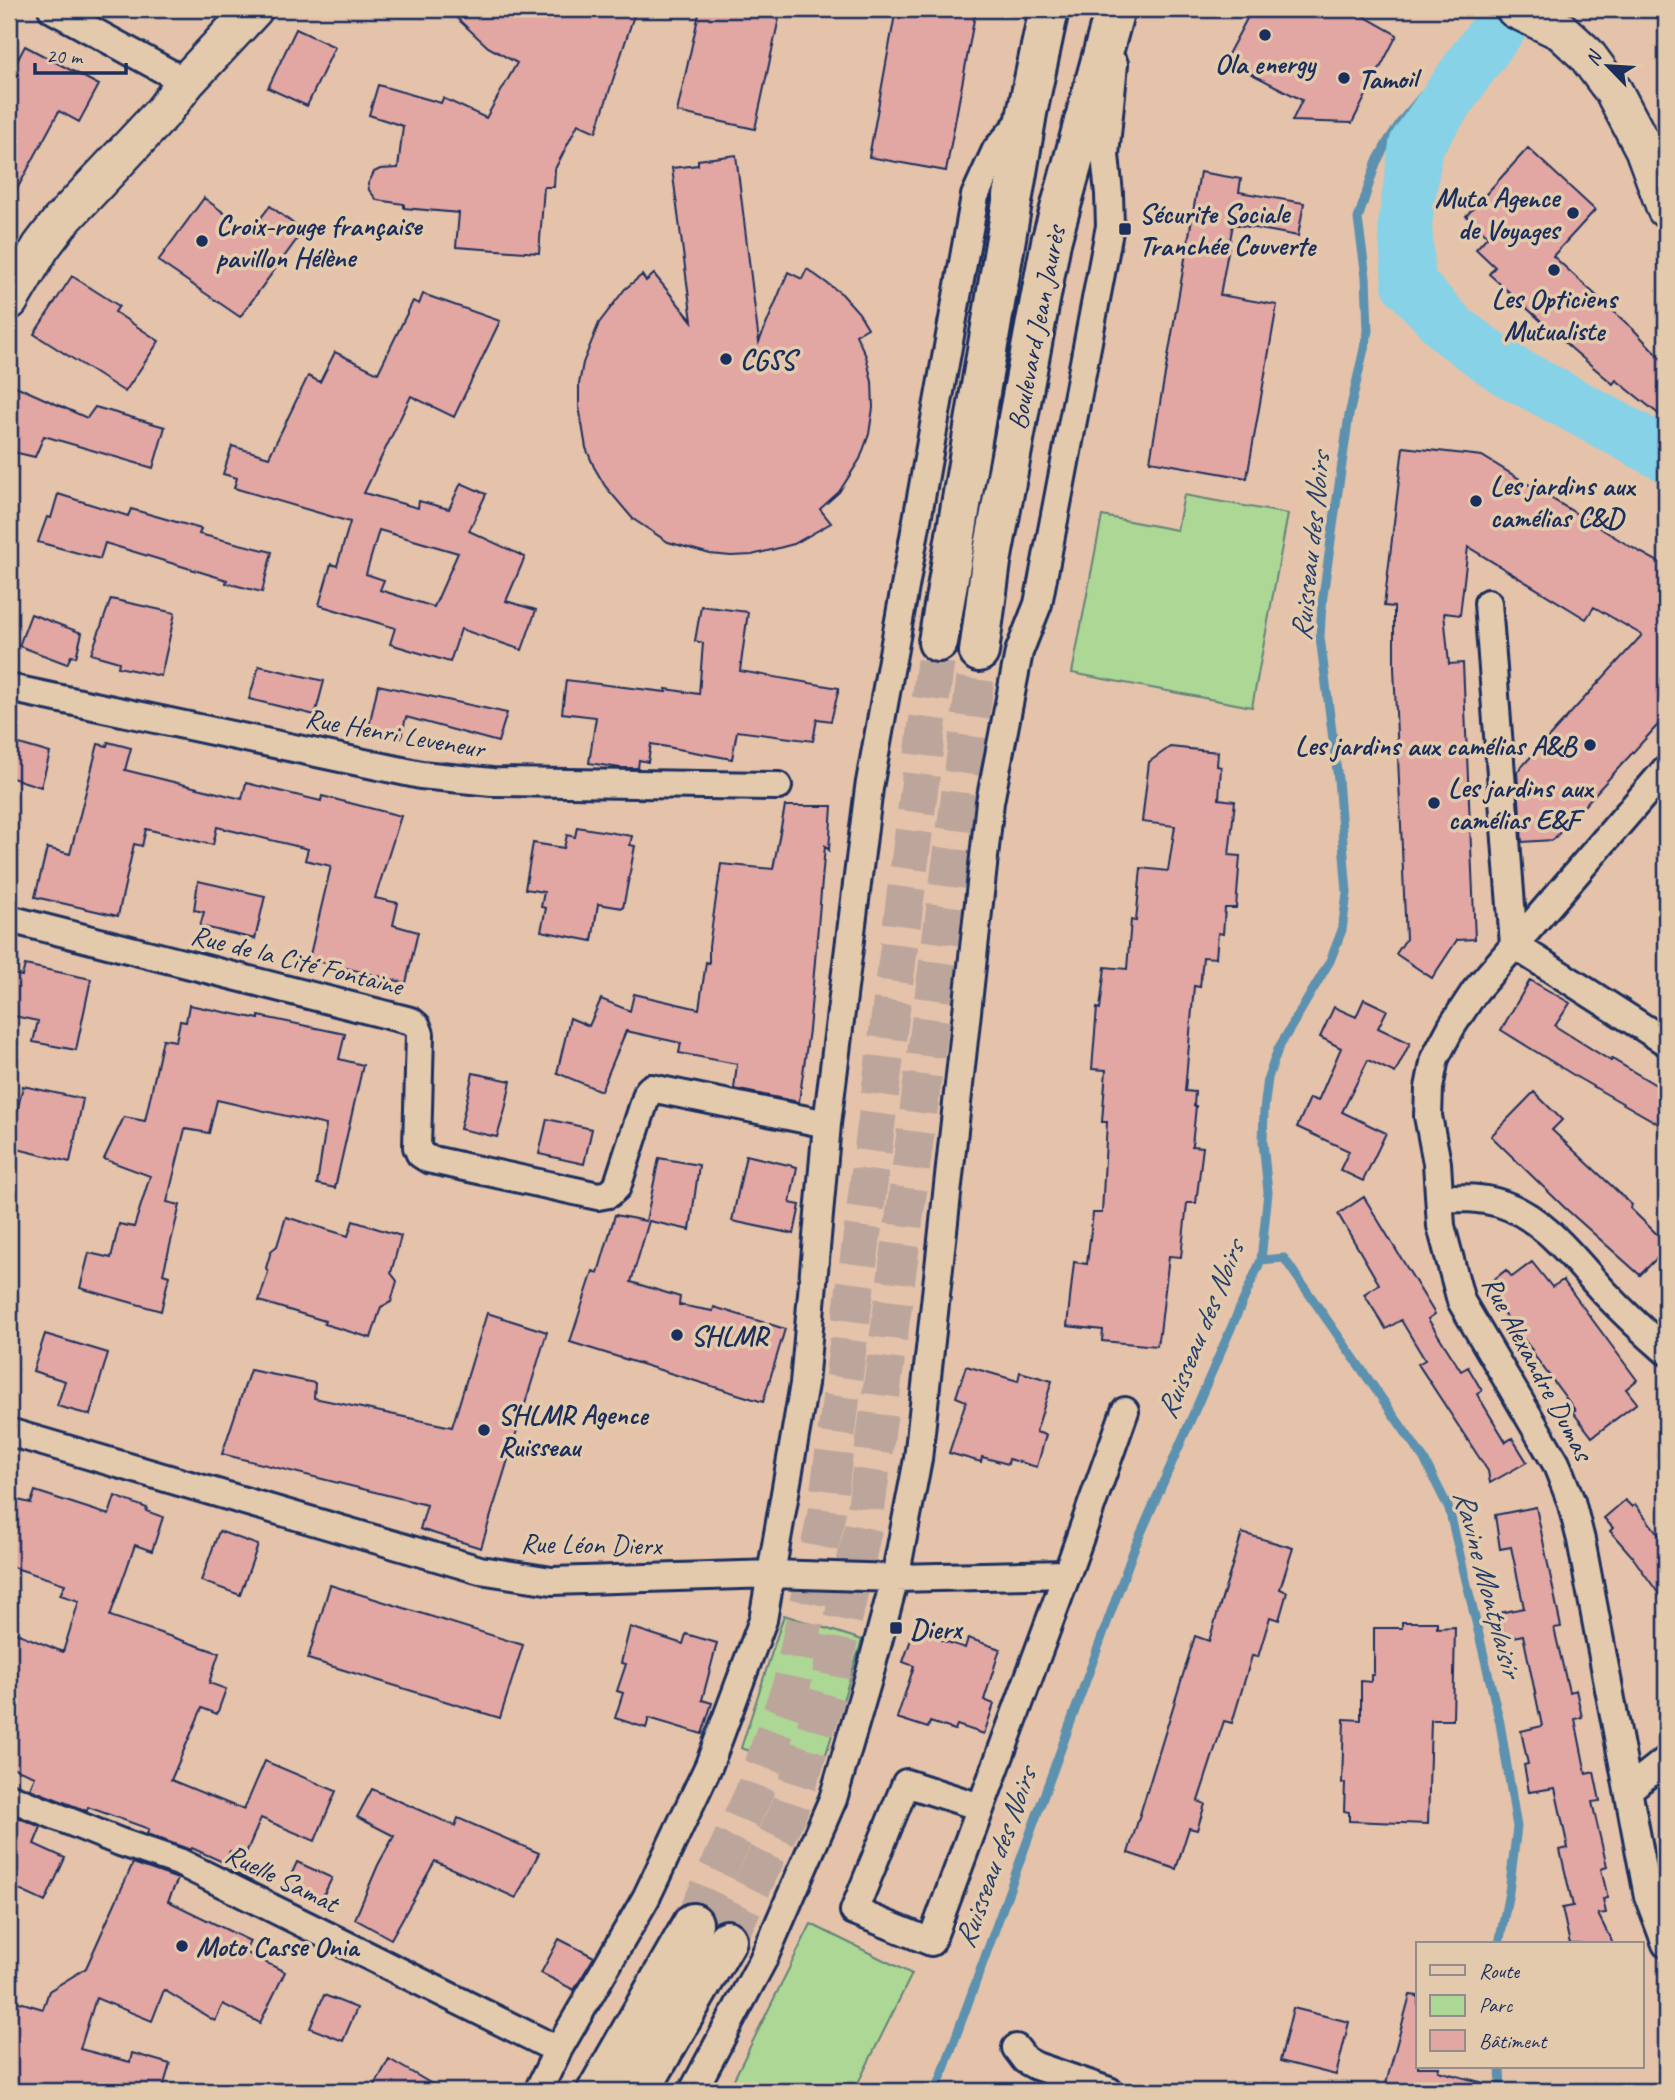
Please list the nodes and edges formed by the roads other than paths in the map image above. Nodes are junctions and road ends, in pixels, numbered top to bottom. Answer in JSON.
{"nodes":[{"id":1,"x":52,"y":9,"type":"edge"},
{"id":2,"x":254,"y":9,"type":"edge"},
{"id":3,"x":1049,"y":9,"type":"edge"},
{"id":4,"x":1117,"y":9,"type":"edge"},
{"id":5,"x":1515,"y":9,"type":"edge"},
{"id":6,"x":186,"y":82,"type":"junction"},
{"id":7,"x":1027,"y":113,"type":"junction"},
{"id":8,"x":1666,"y":209,"type":"edge"},
{"id":9,"x":9,"y":301,"type":"edge"},
{"id":10,"x":1488,"y":603,"type":"dead end"},
{"id":11,"x":937,"y":642,"type":"tunnel mouth"},
{"id":12,"x":979,"y":652,"type":"tunnel mouth"},
{"id":13,"x":9,"y":688,"type":"edge"},
{"id":14,"x":1666,"y":769,"type":"edge"},
{"id":15,"x":778,"y":786,"type":"dead end"},
{"id":16,"x":9,"y":919,"type":"edge"},
{"id":17,"x":1514,"y":945,"type":"junction"},
{"id":18,"x":1666,"y":1042,"type":"edge"},
{"id":19,"x":827,"y":1124,"type":"junction"},
{"id":20,"x":1440,"y":1198,"type":"junction"},
{"id":21,"x":1666,"y":1351,"type":"edge"},
{"id":22,"x":1125,"y":1411,"type":"dead end"},
{"id":23,"x":9,"y":1432,"type":"edge"},
{"id":24,"x":772,"y":1574,"type":"junction"},
{"id":25,"x":1067,"y":1574,"type":"junction"},
{"id":26,"x":895,"y":1578,"type":"junction"},
{"id":27,"x":1666,"y":1760,"type":"edge"},
{"id":28,"x":1628,"y":1790,"type":"junction"},
{"id":29,"x":9,"y":1797,"type":"edge"},
{"id":30,"x":980,"y":1807,"type":"junction"},
{"id":31,"x":693,"y":1923,"type":"tunnel mouth"},
{"id":32,"x":727,"y":1940,"type":"tunnel mouth"},
{"id":33,"x":1666,"y":1944,"type":"edge"},
{"id":34,"x":1016,"y":2048,"type":"dead end"},
{"id":35,"x":558,"y":2050,"type":"junction"},
{"id":36,"x":538,"y":2091,"type":"edge"},
{"id":37,"x":597,"y":2091,"type":"edge"},
{"id":38,"x":640,"y":2091,"type":"edge"},
{"id":39,"x":693,"y":2091,"type":"edge"},
{"id":40,"x":1109,"y":2091,"type":"edge"}],
"edges":[{"from":1,"to":6,"type":"street"},
{"from":2,"to":6,"type":"street"},
{"from":3,"to":7,"type":"main road","name":"Boulevard Jean Jaurès"},
{"from":4,"to":12,"type":"main road","name":"Boulevard Jean Jaurès"},
{"from":4,"to":26,"type":"street"},
{"from":5,"to":8,"type":"street"},
{"from":6,"to":9,"type":"street"},
{"from":7,"to":11,"type":"main road","name":"Boulevard Jean Jaurès"},
{"from":7,"to":19,"type":"street"},
{"from":10,"to":17,"type":"street"},
{"from":13,"to":15,"type":"street","name":"Rue Henri Leveneur"},
{"from":14,"to":17,"type":"street","name":"Rue Alexandre Dumas"},
{"from":16,"to":19,"type":"street","name":"Rue de la Cité Fontaine"},
{"from":17,"to":18,"type":"street"},
{"from":17,"to":20,"type":"street","name":"Rue Alexandre Dumas"},
{"from":19,"to":24,"type":"street"},
{"from":20,"to":21,"type":"street"},
{"from":20,"to":28,"type":"street","name":"Rue Alexandre Dumas"},
{"from":22,"to":25,"type":"street"},
{"from":23,"to":24,"type":"street","name":"Rue Léon Dierx"},
{"from":24,"to":26,"type":"street","name":"Rue Léon Dierx"},
{"from":24,"to":35,"type":"street"},
{"from":25,"to":26,"type":"street","name":"Rue Léon Dierx"},
{"from":25,"to":30,"type":"street"},
{"from":26,"to":39,"type":"street"},
{"from":27,"to":28,"type":"street"},
{"from":28,"to":33,"type":"street","name":"Rue Alexandre Dumas"},
{"from":29,"to":35,"type":"street","name":"Ruelle Samat"},
{"from":30,"to":30,"type":"street"},
{"from":31,"to":37,"type":"main road"},
{"from":32,"to":38,"type":"main road"},
{"from":34,"to":40,"type":"street"},
{"from":35,"to":36,"type":"street"}]}
